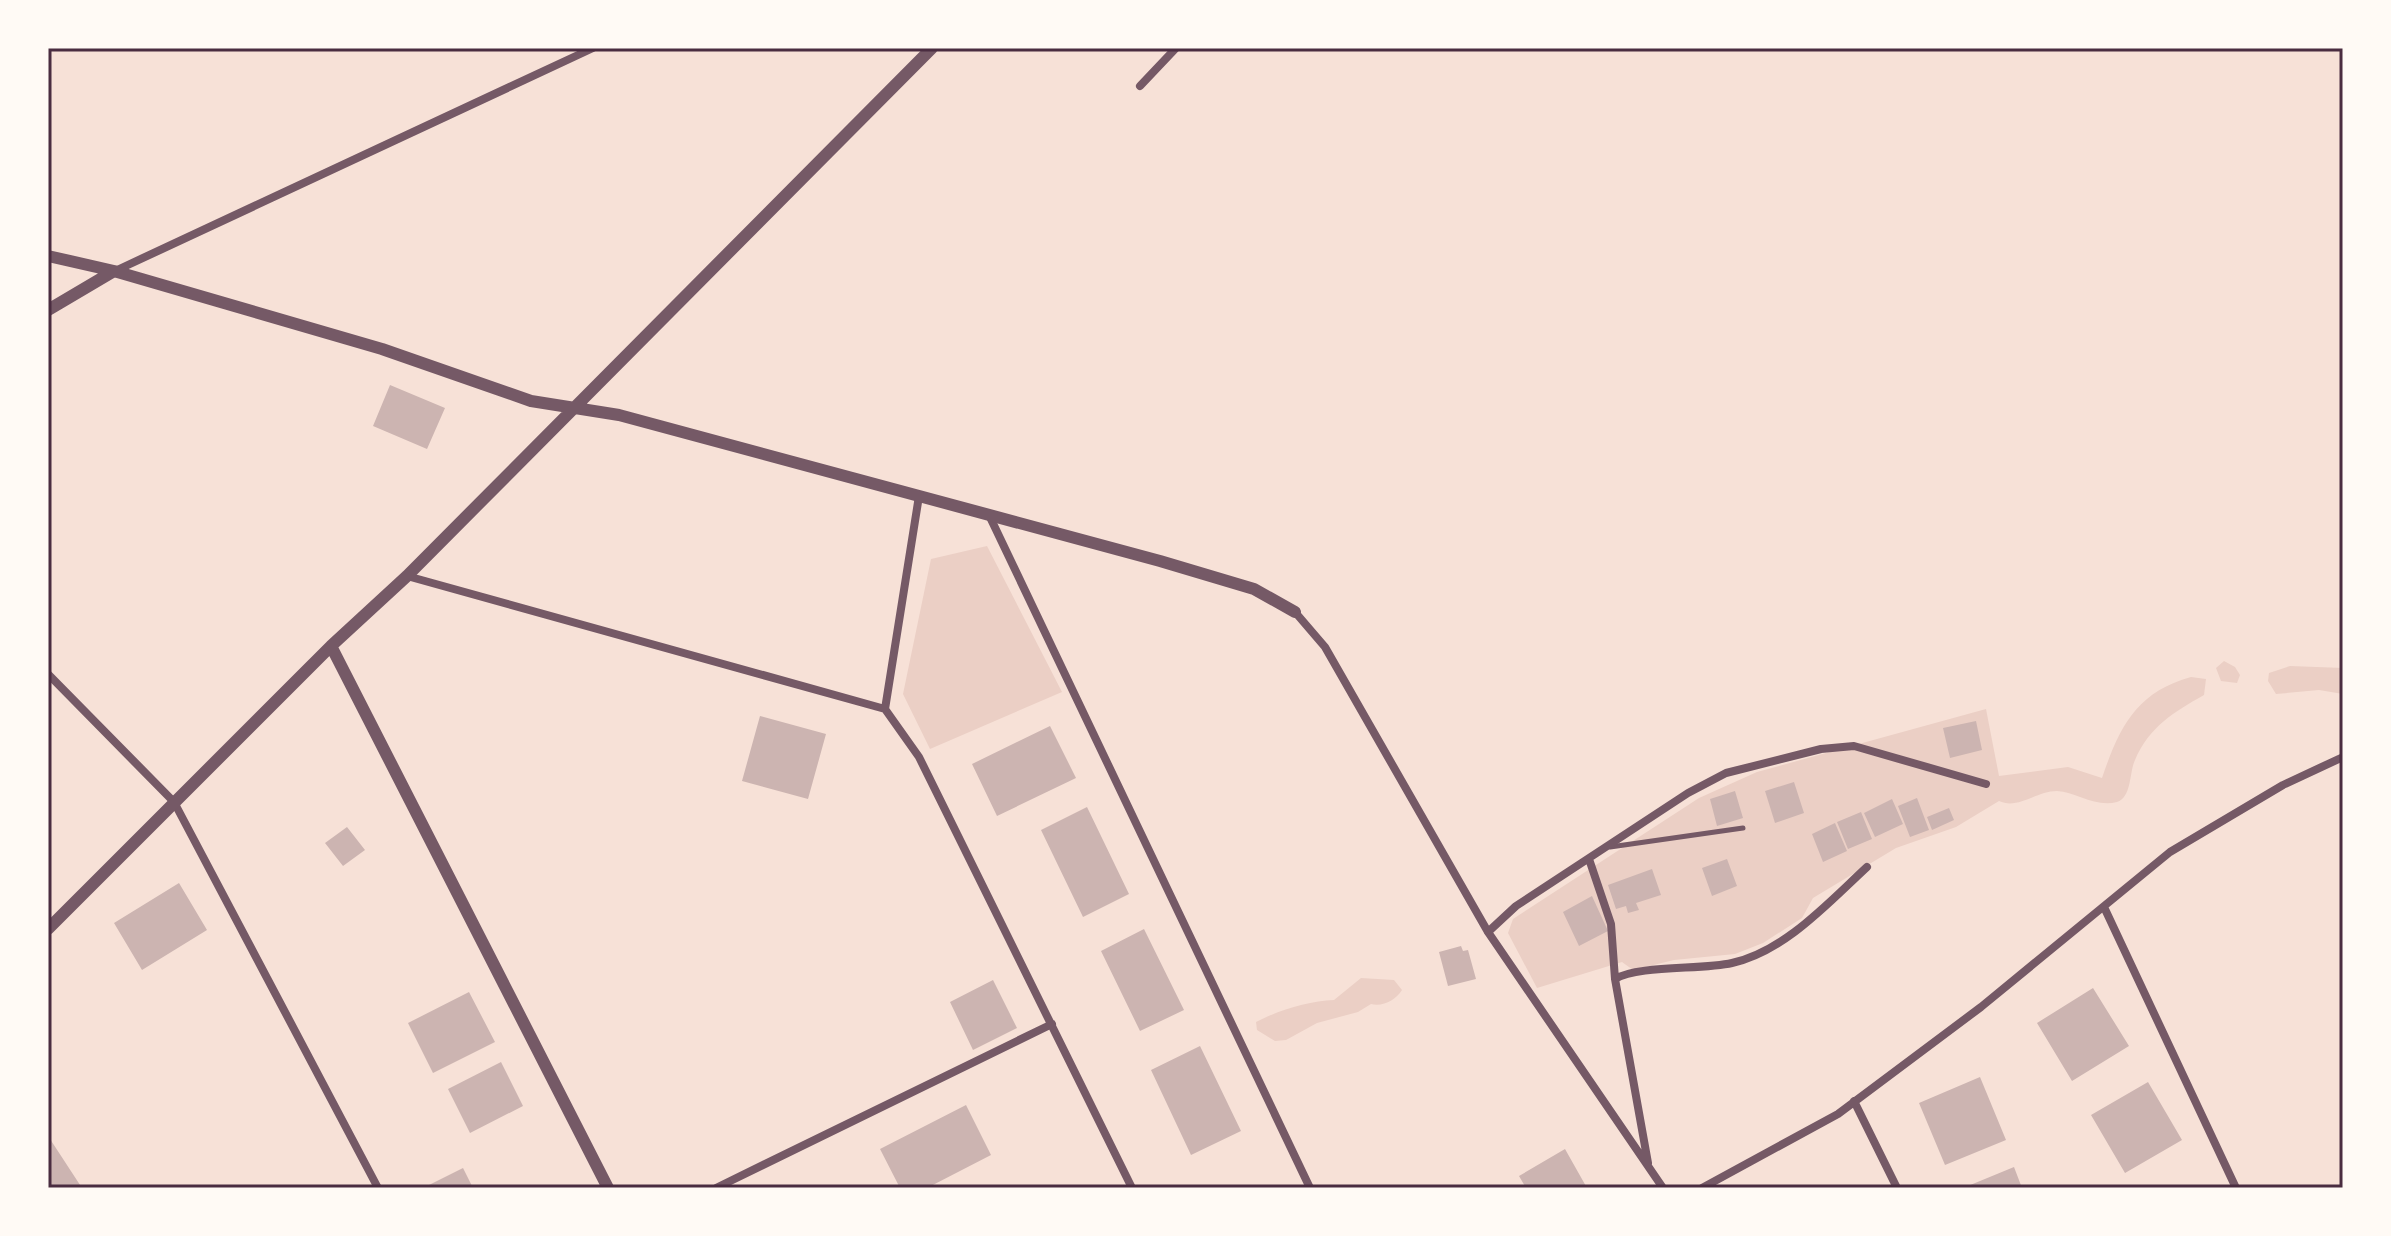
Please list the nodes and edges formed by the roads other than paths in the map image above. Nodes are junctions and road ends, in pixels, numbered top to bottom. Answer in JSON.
{"nodes":[{"id":1,"x":593,"y":48,"type":"edge"},
{"id":2,"x":932,"y":48,"type":"edge"},
{"id":3,"x":1176,"y":48,"type":"edge"},
{"id":4,"x":1140,"y":86,"type":"dead end"},
{"id":5,"x":48,"y":256,"type":"edge"},
{"id":6,"x":114,"y":271,"type":"junction"},
{"id":7,"x":48,"y":310,"type":"edge"},
{"id":8,"x":575,"y":409,"type":"junction"},
{"id":9,"x":919,"y":496,"type":"junction"},
{"id":10,"x":989,"y":515,"type":"junction"},
{"id":11,"x":407,"y":576,"type":"junction"},
{"id":12,"x":1295,"y":612,"type":"joint"},
{"id":13,"x":331,"y":646,"type":"junction"},
{"id":14,"x":48,"y":674,"type":"edge"},
{"id":15,"x":885,"y":709,"type":"junction"},
{"id":16,"x":2343,"y":757,"type":"edge"},
{"id":17,"x":1986,"y":784,"type":"dead end"},
{"id":18,"x":174,"y":802,"type":"junction"},
{"id":19,"x":1743,"y":828,"type":"dead end"},
{"id":20,"x":1608,"y":847,"type":"junction"},
{"id":21,"x":1589,"y":859,"type":"junction"},
{"id":22,"x":1867,"y":867,"type":"dead end"},
{"id":23,"x":2104,"y":907,"type":"junction"},
{"id":24,"x":48,"y":929,"type":"edge"},
{"id":25,"x":1488,"y":932,"type":"junction"},
{"id":26,"x":1615,"y":979,"type":"junction"},
{"id":27,"x":1052,"y":1024,"type":"junction"},
{"id":28,"x":1854,"y":1101,"type":"junction"},
{"id":29,"x":1649,"y":1167,"type":"junction"},
{"id":30,"x":378,"y":1188,"type":"edge"},
{"id":31,"x":608,"y":1188,"type":"edge"},
{"id":32,"x":716,"y":1188,"type":"edge"},
{"id":33,"x":1132,"y":1188,"type":"edge"},
{"id":34,"x":1310,"y":1188,"type":"edge"},
{"id":35,"x":1663,"y":1188,"type":"edge"},
{"id":36,"x":1702,"y":1188,"type":"edge"},
{"id":37,"x":1897,"y":1188,"type":"edge"},
{"id":38,"x":2236,"y":1188,"type":"edge"}],
"edges":[{"from":1,"to":6,"type":"street"},
{"from":2,"to":8,"type":"street"},
{"from":3,"to":4,"type":"street"},
{"from":5,"to":6,"type":"street"},
{"from":6,"to":7,"type":"street"},
{"from":6,"to":8,"type":"street"},
{"from":8,"to":9,"type":"street"},
{"from":8,"to":11,"type":"street"},
{"from":9,"to":10,"type":"street"},
{"from":9,"to":15,"type":"street"},
{"from":10,"to":12,"type":"street"},
{"from":10,"to":34,"type":"street"},
{"from":11,"to":13,"type":"street"},
{"from":11,"to":15,"type":"street"},
{"from":12,"to":25,"type":"street"},
{"from":13,"to":18,"type":"street"},
{"from":13,"to":31,"type":"street"},
{"from":14,"to":18,"type":"street"},
{"from":15,"to":27,"type":"street"},
{"from":16,"to":23,"type":"street"},
{"from":17,"to":20,"type":"street"},
{"from":18,"to":24,"type":"street"},
{"from":18,"to":30,"type":"street"},
{"from":19,"to":20,"type":"lane"},
{"from":20,"to":21,"type":"street"},
{"from":21,"to":25,"type":"street"},
{"from":21,"to":26,"type":"street"},
{"from":22,"to":26,"type":"street"},
{"from":23,"to":28,"type":"street"},
{"from":23,"to":38,"type":"street"},
{"from":25,"to":29,"type":"street"},
{"from":26,"to":29,"type":"street"},
{"from":27,"to":32,"type":"street"},
{"from":27,"to":33,"type":"street"},
{"from":28,"to":36,"type":"street"},
{"from":28,"to":37,"type":"street"},
{"from":29,"to":35,"type":"street"}]}
